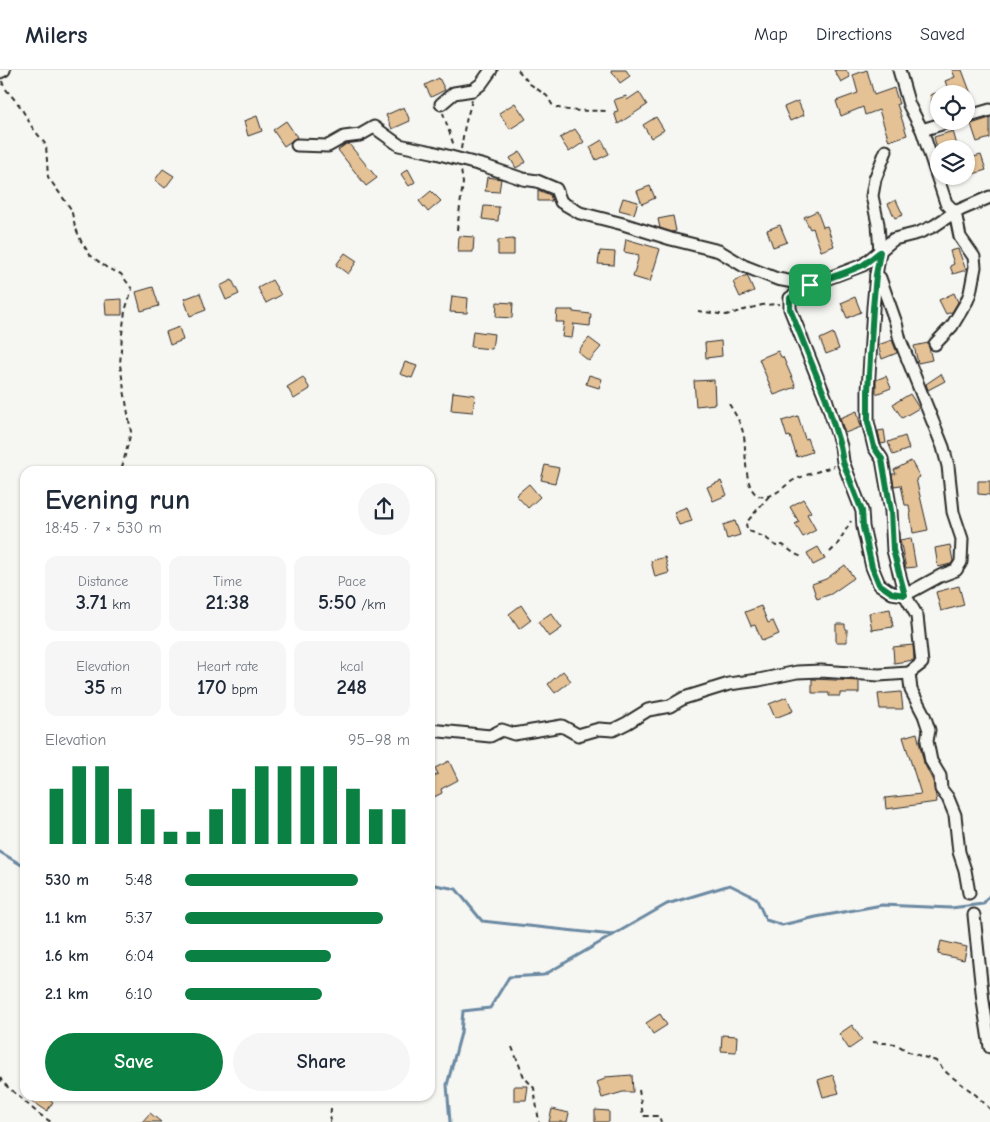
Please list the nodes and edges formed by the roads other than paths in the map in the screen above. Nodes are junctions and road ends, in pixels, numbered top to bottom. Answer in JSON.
{"nodes":[{"id":1,"x":4,"y":70,"type":"edge"},
{"id":2,"x":491,"y":70,"type":"edge"},
{"id":3,"x":899,"y":70,"type":"edge"},
{"id":4,"x":0,"y":73,"type":"edge"},
{"id":5,"x":441,"y":104,"type":"dead end"},
{"id":6,"x":990,"y":110,"type":"edge"},
{"id":7,"x":975,"y":114,"type":"edge"},
{"id":8,"x":930,"y":128,"type":"edge"},
{"id":9,"x":922,"y":130,"type":"junction"},
{"id":10,"x":297,"y":145,"type":"dead end"},
{"id":11,"x":886,"y":151,"type":"dead end"},
{"id":12,"x":990,"y":197,"type":"edge"},
{"id":13,"x":954,"y":212,"type":"junction"},
{"id":14,"x":880,"y":252,"type":"junction"},
{"id":15,"x":876,"y":275,"type":"junction"},
{"id":16,"x":810,"y":285,"type":"junction"},
{"id":17,"x":935,"y":344,"type":"dead end"},
{"id":18,"x":905,"y":595,"type":"junction"},
{"id":19,"x":909,"y":673,"type":"junction"},
{"id":20,"x":435,"y":730,"type":"edge"},
{"id":21,"x":969,"y":893,"type":"dead end"},
{"id":22,"x":974,"y":915,"type":"dead end"},
{"id":23,"x":990,"y":1047,"type":"edge"}],
"edges":[{"from":1,"to":4,"type":"street"},
{"from":2,"to":5,"type":"street"},
{"from":3,"to":9,"type":"street"},
{"from":6,"to":7,"type":"street"},
{"from":8,"to":9,"type":"street"},
{"from":9,"to":13,"type":"street"},
{"from":10,"to":16,"type":"street"},
{"from":11,"to":14,"type":"street"},
{"from":12,"to":13,"type":"street"},
{"from":13,"to":14,"type":"street"},
{"from":13,"to":17,"type":"street"},
{"from":14,"to":15,"type":"street"},
{"from":14,"to":16,"type":"street"},
{"from":15,"to":18,"type":"street"},
{"from":15,"to":18,"type":"street"},
{"from":16,"to":18,"type":"street"},
{"from":18,"to":19,"type":"street"},
{"from":19,"to":20,"type":"street"},
{"from":19,"to":21,"type":"street"},
{"from":22,"to":23,"type":"street"}]}
